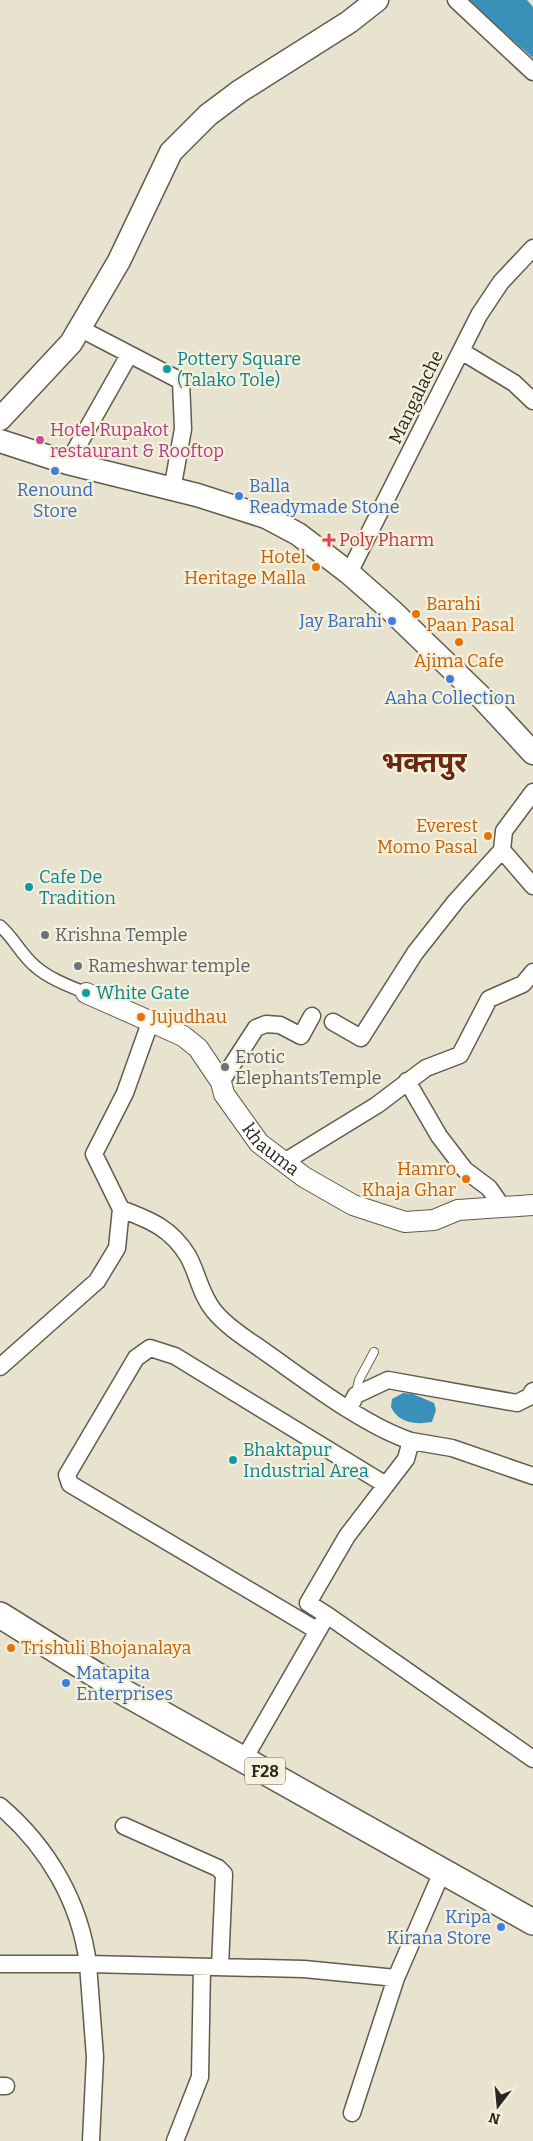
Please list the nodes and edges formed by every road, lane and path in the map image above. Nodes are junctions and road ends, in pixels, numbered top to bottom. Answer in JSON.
{"nodes":[{"id":1,"x":377,"y":0,"type":"edge"},
{"id":2,"x":456,"y":0,"type":"edge"},
{"id":3,"x":533,"y":72,"type":"edge"},
{"id":4,"x":533,"y":248,"type":"edge"},
{"id":5,"x":81,"y":329,"type":"junction"},
{"id":6,"x":462,"y":351,"type":"junction"},
{"id":7,"x":129,"y":355,"type":"junction"},
{"id":8,"x":533,"y":401,"type":"edge"},
{"id":9,"x":0,"y":419,"type":"edge"},
{"id":10,"x":0,"y":441,"type":"edge"},
{"id":11,"x":68,"y":463,"type":"junction"},
{"id":12,"x":172,"y":490,"type":"junction"},
{"id":13,"x":349,"y":573,"type":"junction"},
{"id":14,"x":533,"y":753,"type":"edge"},
{"id":15,"x":533,"y":792,"type":"edge"},
{"id":16,"x":502,"y":850,"type":"junction"},
{"id":17,"x":533,"y":886,"type":"edge"},
{"id":18,"x":0,"y":926,"type":"edge"},
{"id":19,"x":533,"y":972,"type":"edge"},
{"id":20,"x":86,"y":993,"type":"joint"},
{"id":21,"x":312,"y":1016,"type":"dead end"},
{"id":22,"x":151,"y":1020,"type":"junction"},
{"id":23,"x":333,"y":1022,"type":"dead end"},
{"id":24,"x":407,"y":1081,"type":"junction"},
{"id":25,"x":221,"y":1082,"type":"junction"},
{"id":26,"x":284,"y":1162,"type":"junction"},
{"id":27,"x":500,"y":1205,"type":"junction"},
{"id":28,"x":533,"y":1205,"type":"edge"},
{"id":29,"x":121,"y":1209,"type":"junction"},
{"id":30,"x":374,"y":1352,"type":"dead end"},
{"id":31,"x":0,"y":1367,"type":"edge"},
{"id":32,"x":533,"y":1391,"type":"edge"},
{"id":33,"x":352,"y":1401,"type":"junction"},
{"id":34,"x":411,"y":1441,"type":"junction"},
{"id":35,"x":533,"y":1476,"type":"edge"},
{"id":36,"x":386,"y":1485,"type":"junction"},
{"id":37,"x":327,"y":1614,"type":"junction"},
{"id":38,"x":0,"y":1615,"type":"edge"},
{"id":39,"x":318,"y":1631,"type":"junction"},
{"id":40,"x":244,"y":1759,"type":"junction"},
{"id":41,"x":533,"y":1759,"type":"edge"},
{"id":42,"x":0,"y":1806,"type":"edge"},
{"id":43,"x":124,"y":1826,"type":"dead end"},
{"id":44,"x":442,"y":1872,"type":"junction"},
{"id":45,"x":533,"y":1922,"type":"edge"},
{"id":46,"x":0,"y":1964,"type":"edge"},
{"id":47,"x":88,"y":1964,"type":"junction"},
{"id":48,"x":202,"y":1967,"type":"junction"},
{"id":49,"x":220,"y":1967,"type":"junction"},
{"id":50,"x":396,"y":1978,"type":"junction"},
{"id":51,"x":352,"y":2113,"type":"dead end"},
{"id":52,"x":91,"y":2141,"type":"edge"},
{"id":53,"x":175,"y":2141,"type":"edge"}],
"edges":[{"from":1,"to":5,"type":"main road"},
{"from":2,"to":3,"type":"street"},
{"from":4,"to":6,"type":"street","name":"Mangalache"},
{"from":5,"to":7,"type":"street"},
{"from":5,"to":9,"type":"main road"},
{"from":6,"to":8,"type":"street"},
{"from":6,"to":13,"type":"street","name":"Mangalache"},
{"from":7,"to":11,"type":"street"},
{"from":7,"to":12,"type":"street"},
{"from":10,"to":11,"type":"main road"},
{"from":11,"to":12,"type":"main road"},
{"from":12,"to":13,"type":"main road"},
{"from":13,"to":14,"type":"main road"},
{"from":15,"to":16,"type":"street"},
{"from":16,"to":17,"type":"street"},
{"from":16,"to":23,"type":"street"},
{"from":18,"to":20,"type":"street"},
{"from":19,"to":24,"type":"street"},
{"from":20,"to":22,"type":"street","name":"khauma"},
{"from":21,"to":25,"type":"street"},
{"from":22,"to":25,"type":"street","name":"khauma"},
{"from":22,"to":29,"type":"street"},
{"from":24,"to":26,"type":"street"},
{"from":24,"to":27,"type":"street"},
{"from":25,"to":26,"type":"street","name":"khauma"},
{"from":26,"to":27,"type":"street","name":"khauma"},
{"from":27,"to":28,"type":"street","name":"khauma"},
{"from":29,"to":31,"type":"street"},
{"from":29,"to":33,"type":"street"},
{"from":30,"to":33,"type":"lane"},
{"from":32,"to":33,"type":"street"},
{"from":33,"to":34,"type":"street"},
{"from":34,"to":35,"type":"street"},
{"from":34,"to":36,"type":"street"},
{"from":36,"to":37,"type":"street"},
{"from":36,"to":39,"type":"street"},
{"from":37,"to":39,"type":"street"},
{"from":37,"to":41,"type":"street"},
{"from":38,"to":40,"type":"main road","number":"F28"},
{"from":39,"to":40,"type":"street"},
{"from":40,"to":44,"type":"main road","number":"F28"},
{"from":42,"to":47,"type":"street"},
{"from":43,"to":49,"type":"street"},
{"from":44,"to":45,"type":"main road","number":"F28"},
{"from":44,"to":50,"type":"street"},
{"from":46,"to":47,"type":"street"},
{"from":47,"to":48,"type":"street"},
{"from":47,"to":52,"type":"street"},
{"from":48,"to":49,"type":"street"},
{"from":48,"to":53,"type":"street"},
{"from":49,"to":50,"type":"street"},
{"from":50,"to":51,"type":"street"}]}
